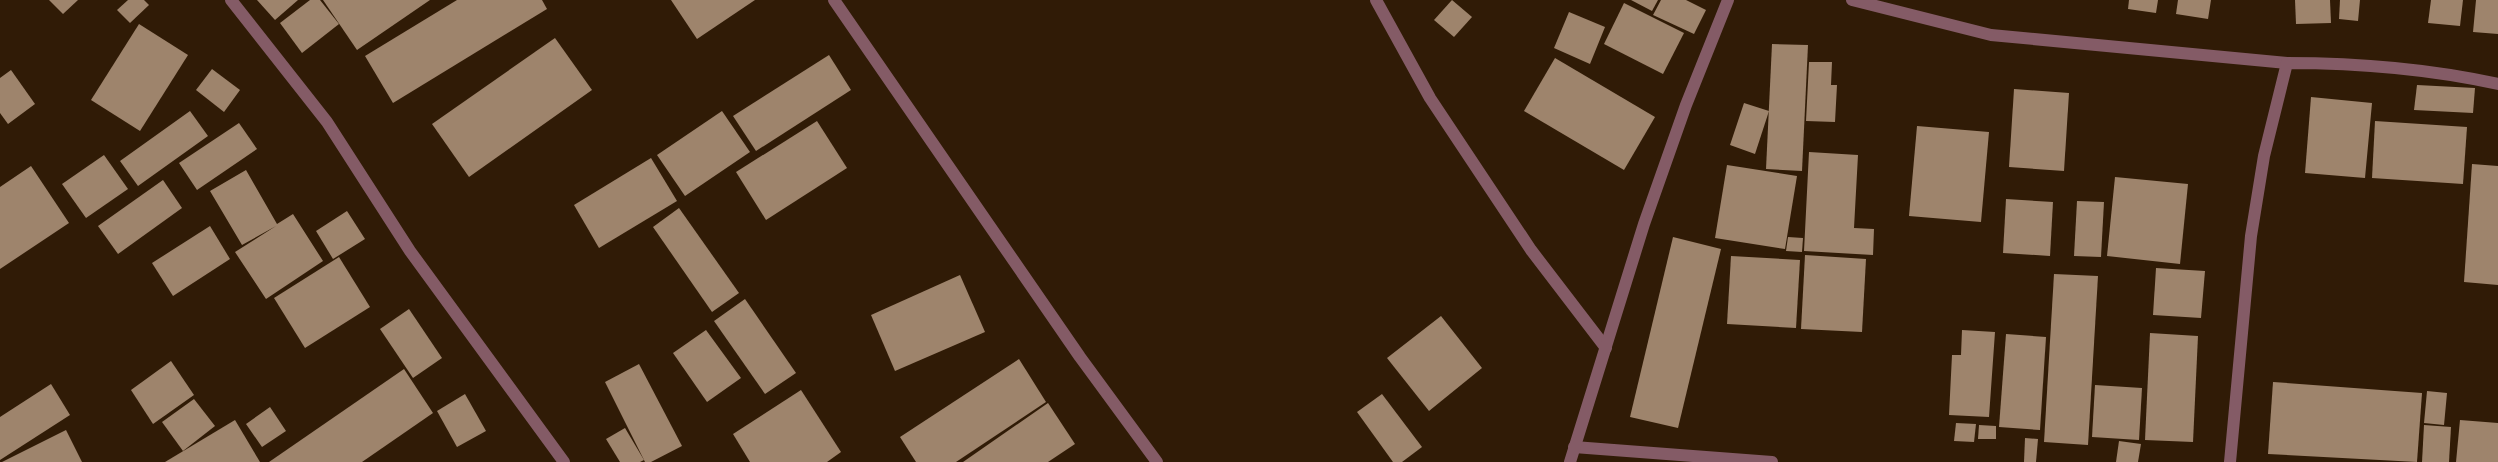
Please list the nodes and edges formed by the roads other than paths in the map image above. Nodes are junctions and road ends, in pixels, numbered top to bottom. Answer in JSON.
{"nodes":[{"id":1,"x":231,"y":0,"type":"edge"},
{"id":2,"x":834,"y":0,"type":"edge"},
{"id":3,"x":1376,"y":0,"type":"edge"},
{"id":4,"x":1728,"y":0,"type":"edge"},
{"id":5,"x":1852,"y":0,"type":"edge"},
{"id":6,"x":2287,"y":64,"type":"junction"},
{"id":7,"x":2498,"y":84,"type":"edge"},
{"id":8,"x":1606,"y":348,"type":"junction"},
{"id":9,"x":1574,"y":447,"type":"junction"},
{"id":10,"x":564,"y":462,"type":"edge"},
{"id":11,"x":1157,"y":462,"type":"edge"},
{"id":12,"x":1570,"y":462,"type":"edge"},
{"id":13,"x":1772,"y":462,"type":"edge"},
{"id":14,"x":2230,"y":462,"type":"edge"}],
"edges":[{"from":1,"to":10,"type":"street"},
{"from":2,"to":11,"type":"street"},
{"from":3,"to":8,"type":"street"},
{"from":4,"to":8,"type":"street"},
{"from":5,"to":6,"type":"street"},
{"from":6,"to":7,"type":"street"},
{"from":6,"to":14,"type":"street"},
{"from":8,"to":9,"type":"street"},
{"from":9,"to":12,"type":"street"},
{"from":9,"to":13,"type":"street"}]}
